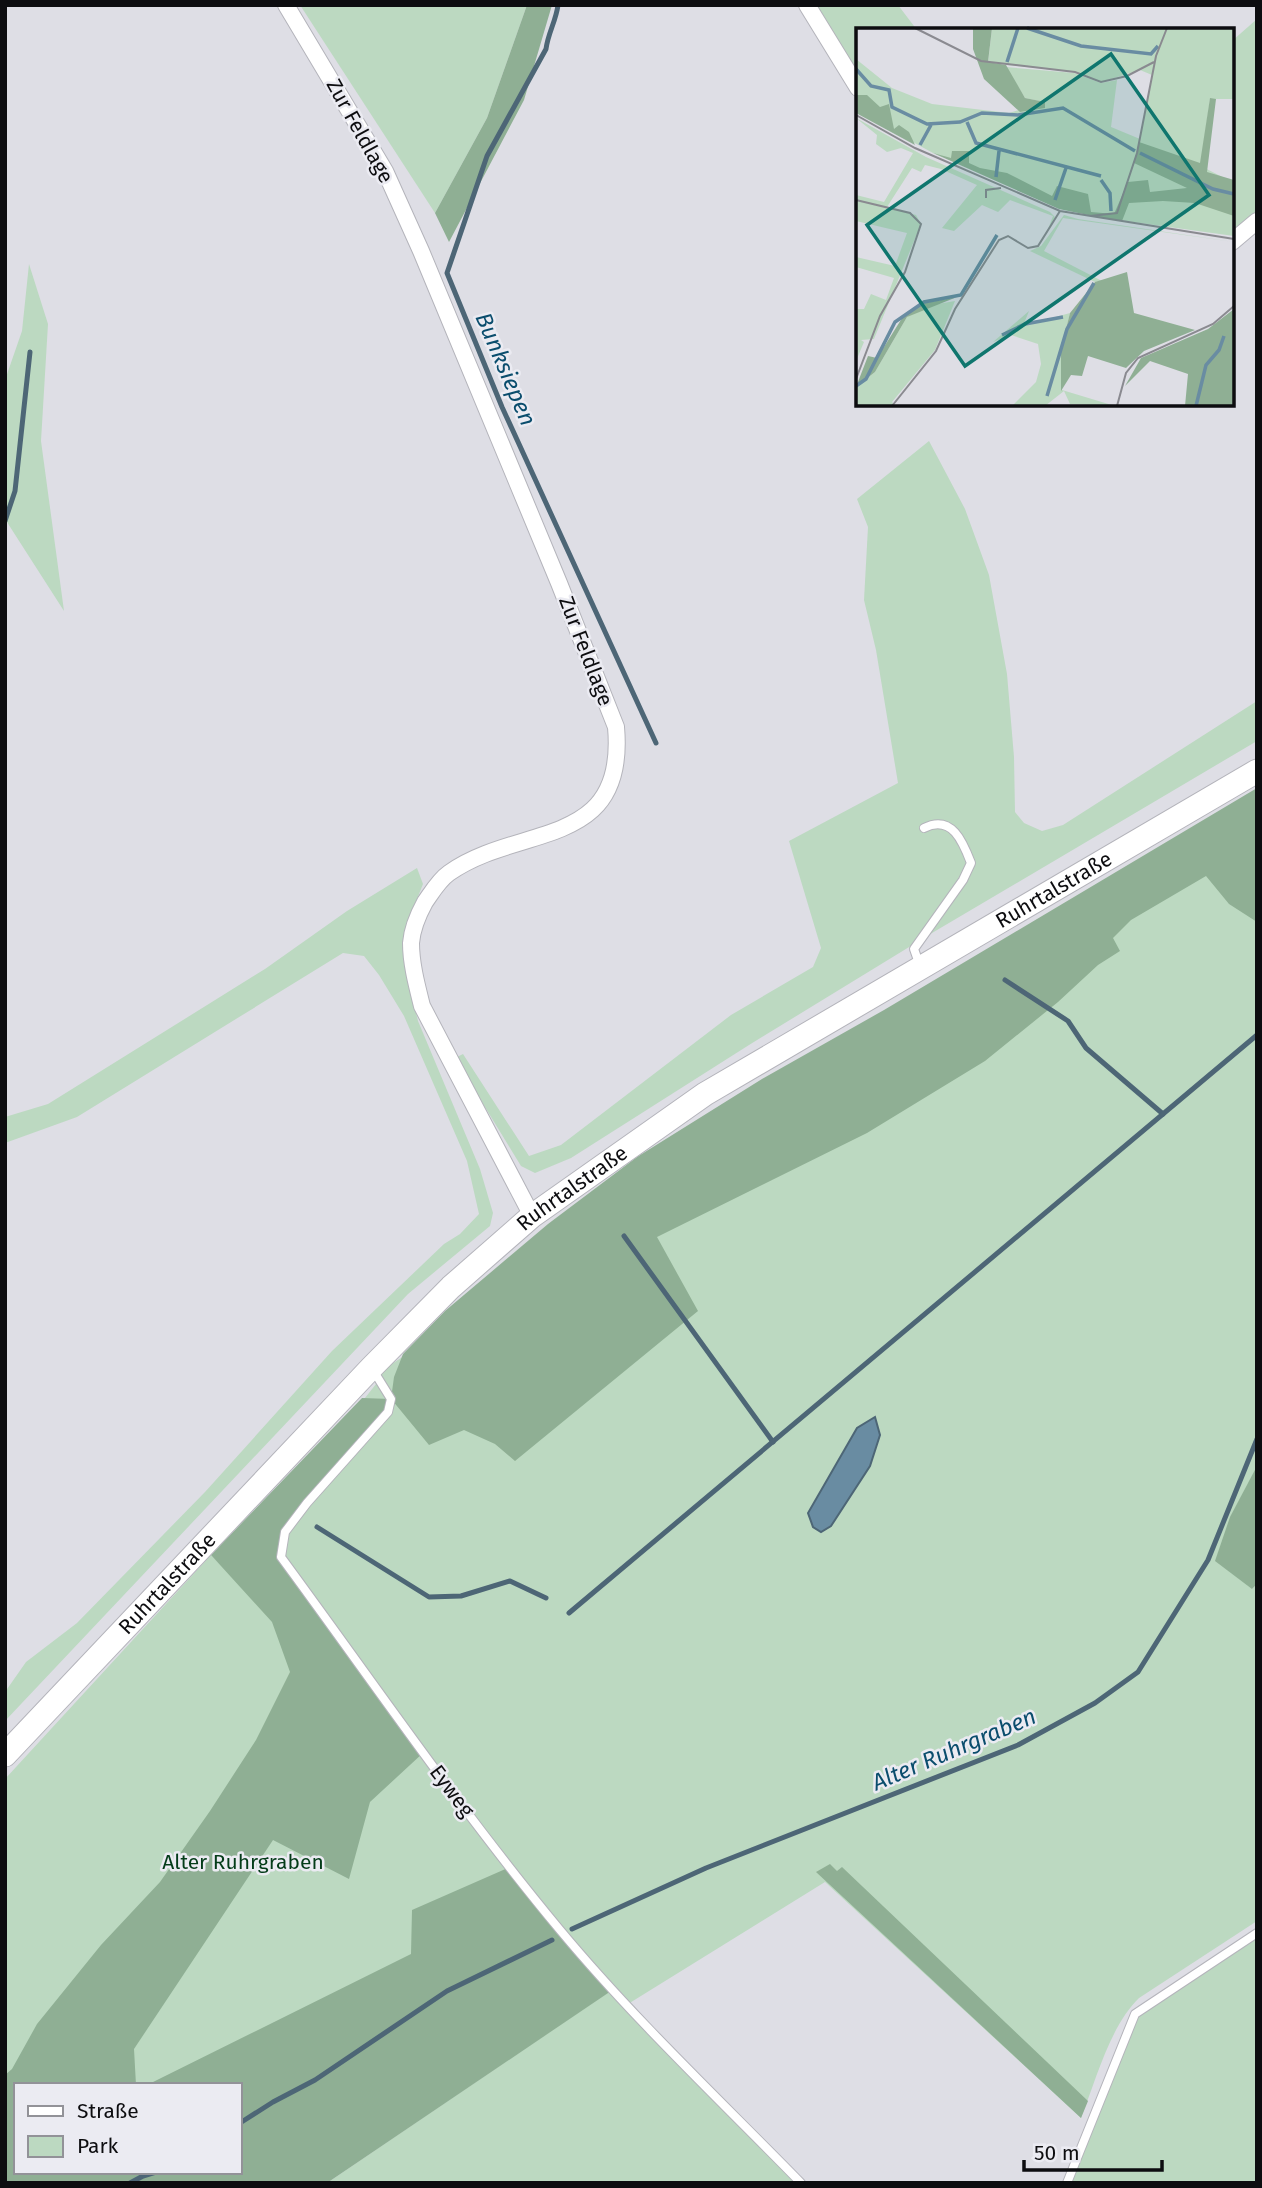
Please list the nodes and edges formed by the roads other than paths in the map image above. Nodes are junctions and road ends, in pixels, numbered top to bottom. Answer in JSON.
{"nodes":[{"id":1,"x":286,"y":5,"type":"edge"},
{"id":2,"x":807,"y":5,"type":"edge"},
{"id":3,"x":856,"y":85,"type":"edge"},
{"id":4,"x":1257,"y":220,"type":"edge"},
{"id":5,"x":1234,"y":240,"type":"edge"},
{"id":6,"x":1257,"y":771,"type":"edge"},
{"id":7,"x":925,"y":828,"type":"dead end"},
{"id":8,"x":920,"y":966,"type":"junction"},
{"id":9,"x":532,"y":1216,"type":"junction"},
{"id":10,"x":372,"y":1367,"type":"junction"},
{"id":11,"x":5,"y":1755,"type":"edge"},
{"id":12,"x":1257,"y":1933,"type":"edge"},
{"id":13,"x":801,"y":2183,"type":"edge"},
{"id":14,"x":1068,"y":2183,"type":"edge"}],
"edges":[{"from":1,"to":9,"type":"street","name":"Zur Feldlage"},
{"from":2,"to":3,"type":"street"},
{"from":4,"to":5,"type":"street"},
{"from":6,"to":8,"type":"main road","name":"Ruhrtalstraße"},
{"from":7,"to":8,"type":"lane"},
{"from":8,"to":9,"type":"main road","name":"Ruhrtalstraße"},
{"from":9,"to":10,"type":"main road","name":"Ruhrtalstraße"},
{"from":10,"to":11,"type":"main road","name":"Ruhrtalstraße"},
{"from":10,"to":13,"type":"lane","name":"Eyweg"},
{"from":12,"to":14,"type":"lane"}]}
